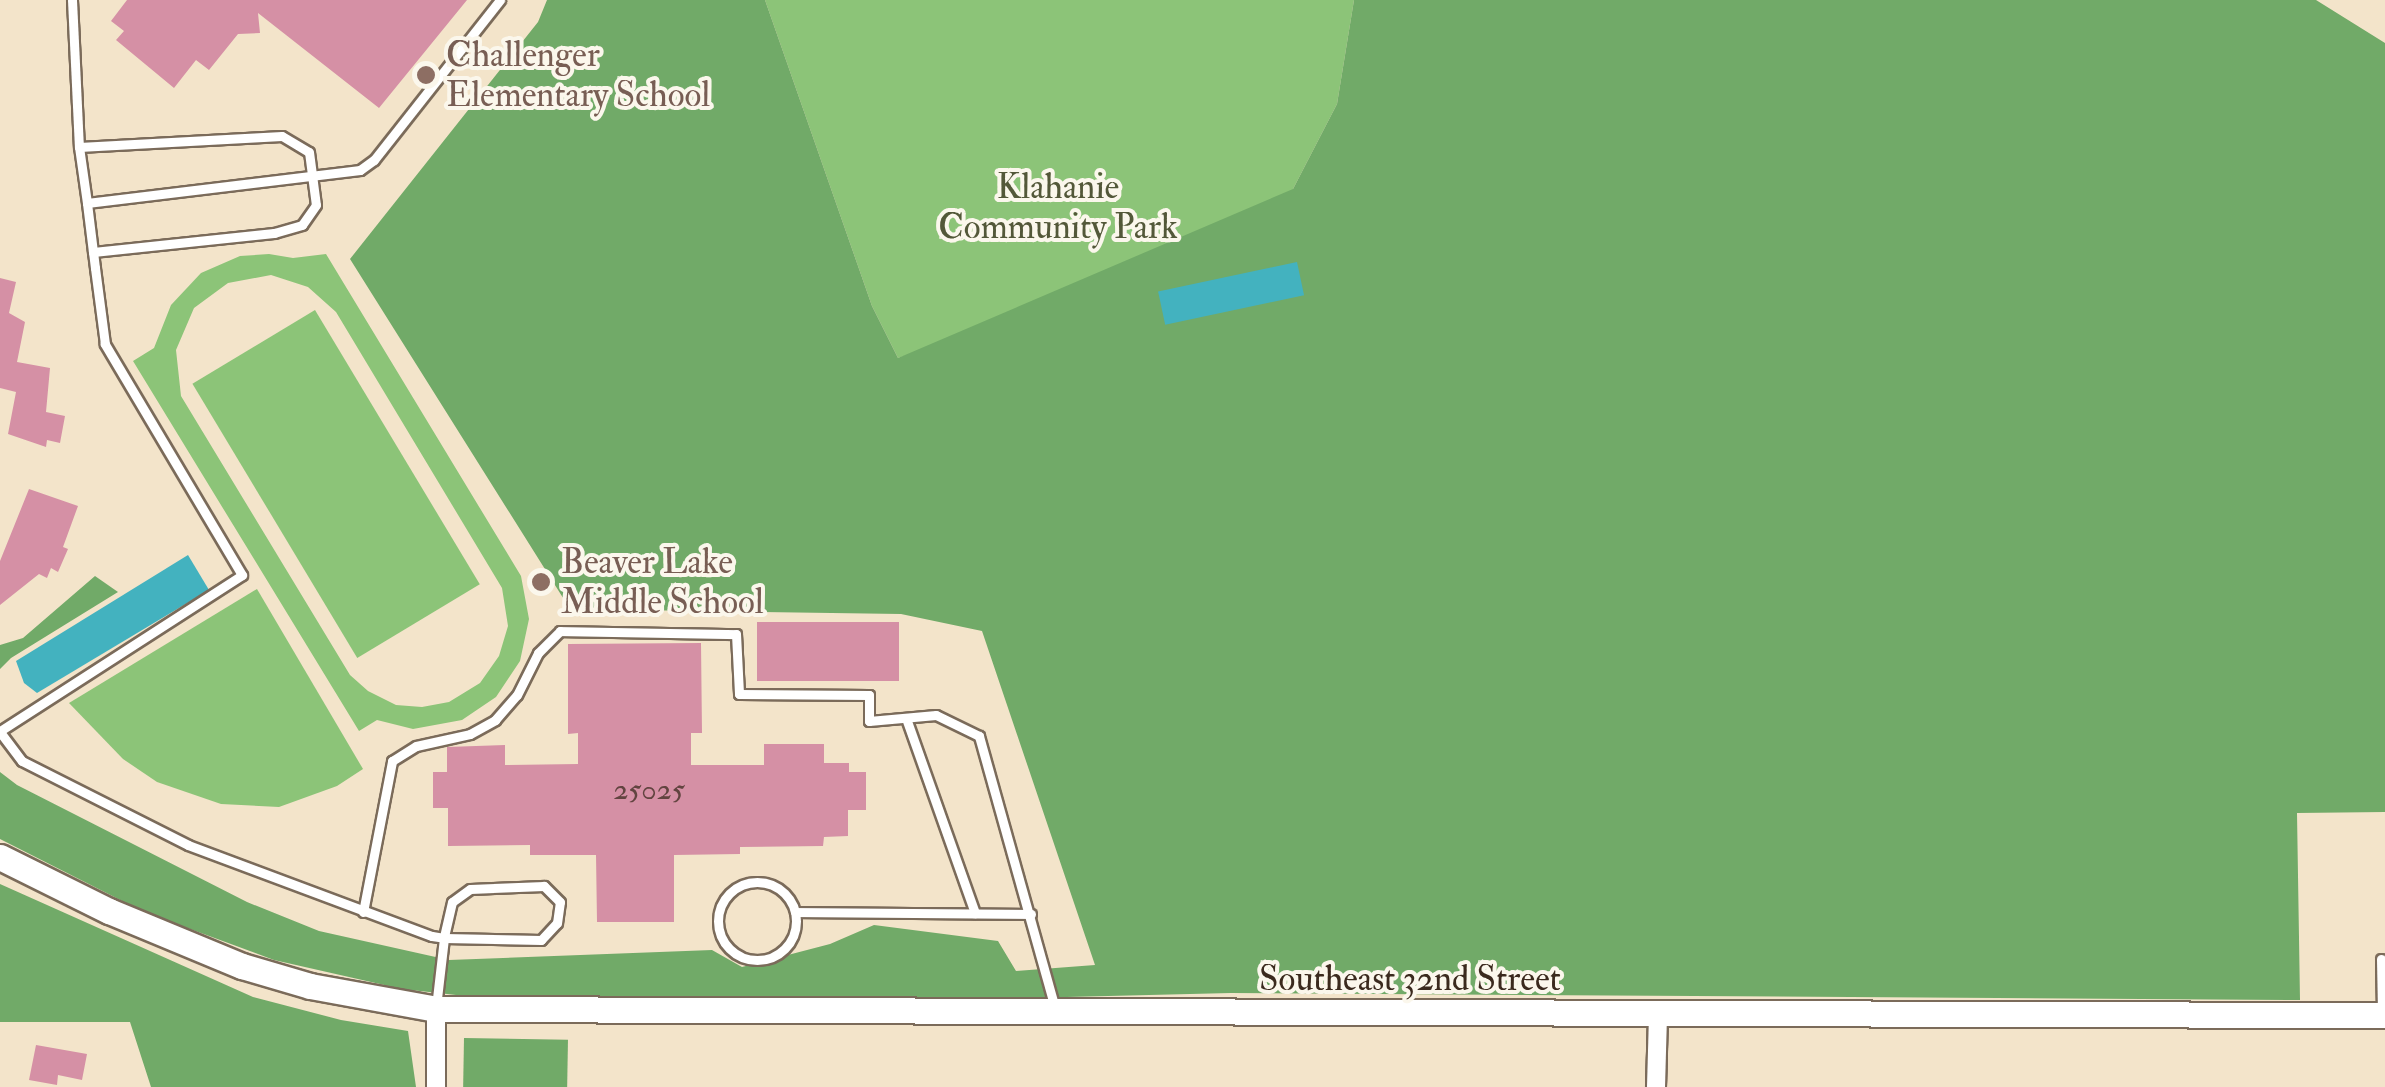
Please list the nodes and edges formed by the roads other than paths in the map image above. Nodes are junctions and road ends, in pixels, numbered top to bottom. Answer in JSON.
{"nodes":[{"id":1,"x":72,"y":0,"type":"edge"},
{"id":2,"x":500,"y":0,"type":"edge"},
{"id":3,"x":79,"y":146,"type":"junction"},
{"id":4,"x":315,"y":178,"type":"junction"},
{"id":5,"x":87,"y":203,"type":"junction"},
{"id":6,"x":92,"y":252,"type":"junction"},
{"id":7,"x":907,"y":720,"type":"junction"},
{"id":8,"x":0,"y":732,"type":"edge"},
{"id":9,"x":0,"y":857,"type":"edge"},
{"id":10,"x":362,"y":912,"type":"junction"},
{"id":11,"x":795,"y":912,"type":"junction"},
{"id":12,"x":975,"y":913,"type":"junction"},
{"id":13,"x":1031,"y":914,"type":"junction"},
{"id":14,"x":444,"y":938,"type":"junction"},
{"id":15,"x":2381,"y":959,"type":"dead end"},
{"id":16,"x":436,"y":1009,"type":"junction"},
{"id":17,"x":1056,"y":1012,"type":"junction"},
{"id":18,"x":1658,"y":1015,"type":"junction"},
{"id":19,"x":2384,"y":1015,"type":"edge"},
{"id":20,"x":436,"y":1087,"type":"edge"},
{"id":21,"x":1656,"y":1087,"type":"edge"}],
"edges":[{"from":1,"to":3,"type":"lane"},
{"from":2,"to":4,"type":"lane"},
{"from":3,"to":4,"type":"lane"},
{"from":3,"to":5,"type":"lane"},
{"from":4,"to":5,"type":"lane"},
{"from":4,"to":6,"type":"lane"},
{"from":5,"to":6,"type":"lane"},
{"from":6,"to":8,"type":"lane"},
{"from":7,"to":10,"type":"lane"},
{"from":7,"to":12,"type":"lane"},
{"from":7,"to":13,"type":"lane"},
{"from":8,"to":10,"type":"lane"},
{"from":9,"to":16,"type":"street","name":"Southeast 32nd Street"},
{"from":10,"to":14,"type":"lane"},
{"from":11,"to":11,"type":"lane"},
{"from":11,"to":12,"type":"lane"},
{"from":12,"to":13,"type":"lane"},
{"from":13,"to":17,"type":"lane"},
{"from":14,"to":14,"type":"lane"},
{"from":14,"to":16,"type":"lane"},
{"from":15,"to":19,"type":"lane"},
{"from":16,"to":17,"type":"street","name":"Southeast 32nd Street"},
{"from":16,"to":20,"type":"street"},
{"from":17,"to":18,"type":"street","name":"Southeast 32nd Street"},
{"from":18,"to":19,"type":"street","name":"Southeast 32nd Street"},
{"from":18,"to":21,"type":"street"}]}
